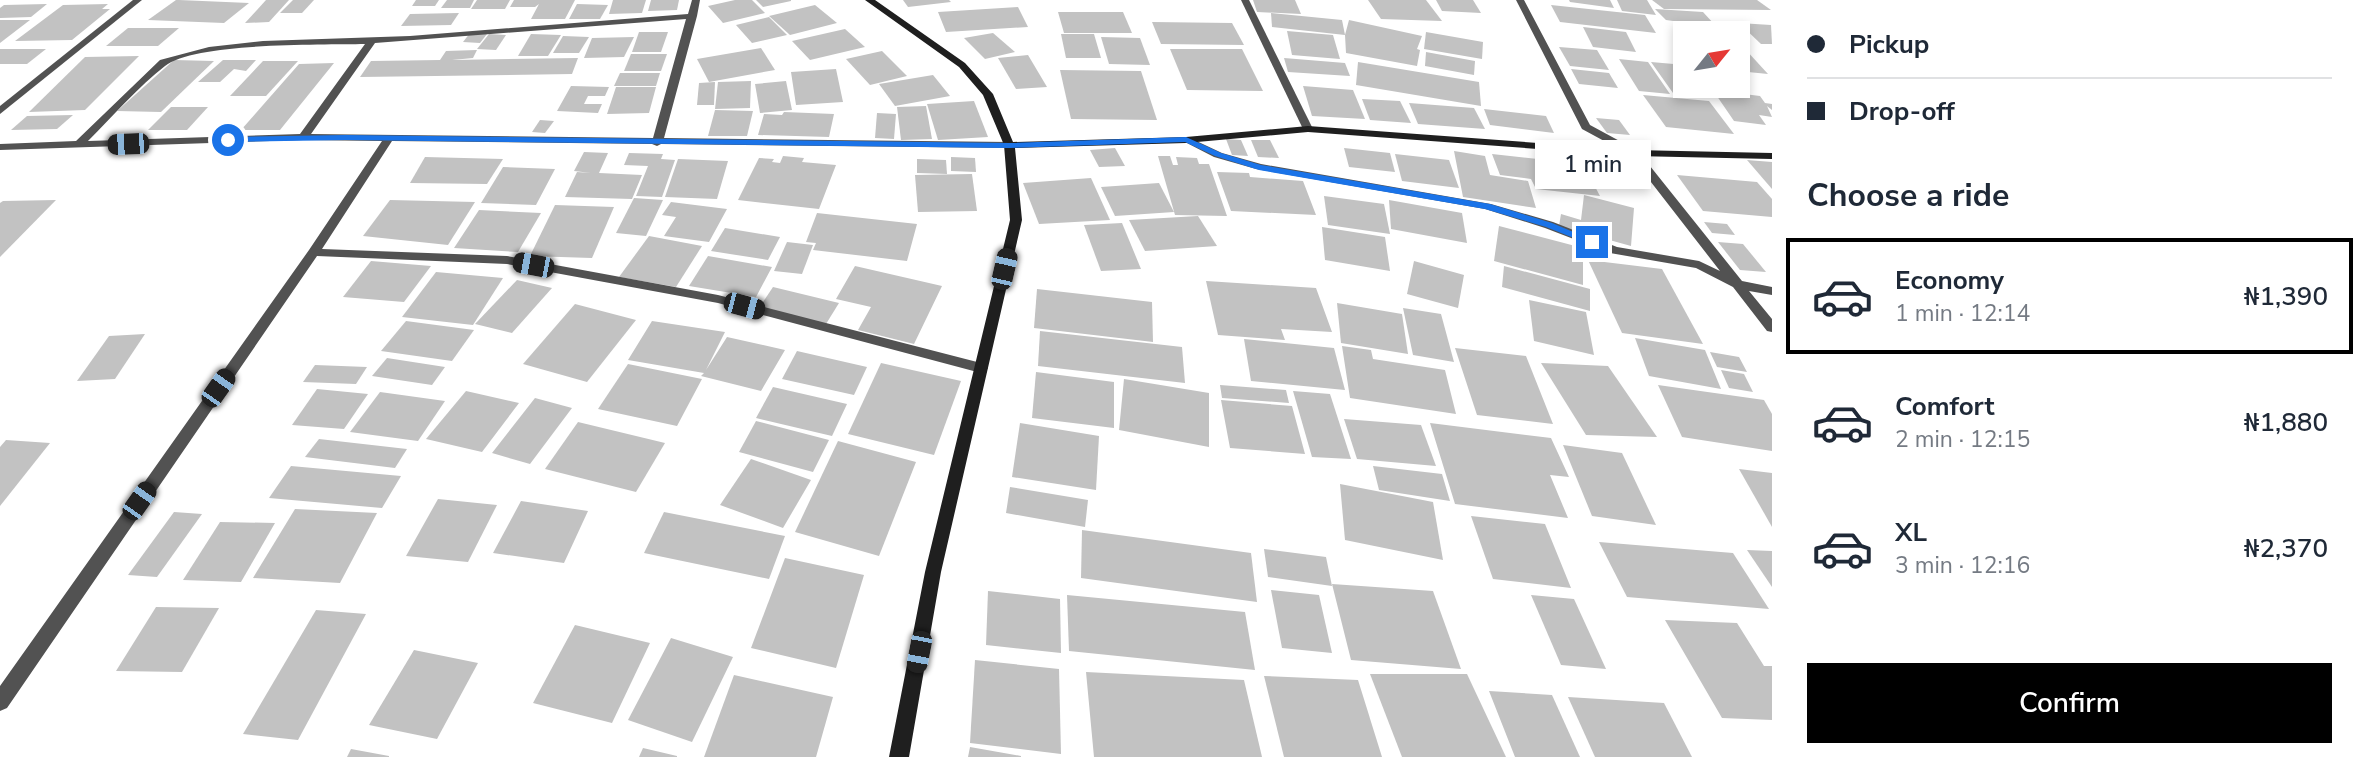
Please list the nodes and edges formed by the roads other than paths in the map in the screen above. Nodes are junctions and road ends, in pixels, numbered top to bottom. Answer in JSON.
{"nodes":[{"id":1,"x":138,"y":0,"type":"edge"},
{"id":2,"x":696,"y":0,"type":"edge"},
{"id":3,"x":869,"y":0,"type":"edge"},
{"id":4,"x":1245,"y":0,"type":"edge"},
{"id":5,"x":1520,"y":0,"type":"edge"},
{"id":6,"x":693,"y":16,"type":"junction"},
{"id":7,"x":372,"y":41,"type":"junction"},
{"id":8,"x":0,"y":111,"type":"edge"},
{"id":9,"x":1308,"y":129,"type":"junction"},
{"id":10,"x":303,"y":137,"type":"junction"},
{"id":11,"x":389,"y":138,"type":"junction"},
{"id":12,"x":1186,"y":140,"type":"junction"},
{"id":13,"x":657,"y":143,"type":"junction"},
{"id":14,"x":78,"y":145,"type":"junction"},
{"id":15,"x":1009,"y":145,"type":"junction"},
{"id":16,"x":0,"y":147,"type":"edge"},
{"id":17,"x":1634,"y":153,"type":"junction"},
{"id":18,"x":1772,"y":156,"type":"edge"},
{"id":19,"x":314,"y":252,"type":"junction"},
{"id":20,"x":1736,"y":284,"type":"junction"},
{"id":21,"x":1772,"y":291,"type":"edge"},
{"id":22,"x":1772,"y":328,"type":"edge"},
{"id":23,"x":981,"y":368,"type":"junction"},
{"id":24,"x":0,"y":702,"type":"edge"},
{"id":25,"x":899,"y":757,"type":"edge"}],
"edges":[{"from":1,"to":8,"type":"street"},
{"from":2,"to":6,"type":"street"},
{"from":3,"to":15,"type":"street"},
{"from":4,"to":9,"type":"street"},
{"from":5,"to":17,"type":"street"},
{"from":6,"to":7,"type":"street"},
{"from":6,"to":13,"type":"street"},
{"from":7,"to":10,"type":"street"},
{"from":7,"to":14,"type":"street"},
{"from":9,"to":12,"type":"street"},
{"from":9,"to":17,"type":"street"},
{"from":10,"to":11,"type":"street"},
{"from":10,"to":14,"type":"street"},
{"from":11,"to":13,"type":"street"},
{"from":11,"to":19,"type":"street"},
{"from":12,"to":15,"type":"street"},
{"from":12,"to":20,"type":"street"},
{"from":13,"to":15,"type":"street"},
{"from":14,"to":16,"type":"street"},
{"from":15,"to":23,"type":"street"},
{"from":17,"to":18,"type":"street"},
{"from":17,"to":20,"type":"street"},
{"from":19,"to":23,"type":"street"},
{"from":19,"to":24,"type":"street"},
{"from":20,"to":21,"type":"street"},
{"from":20,"to":22,"type":"street"},
{"from":23,"to":25,"type":"street"}]}
